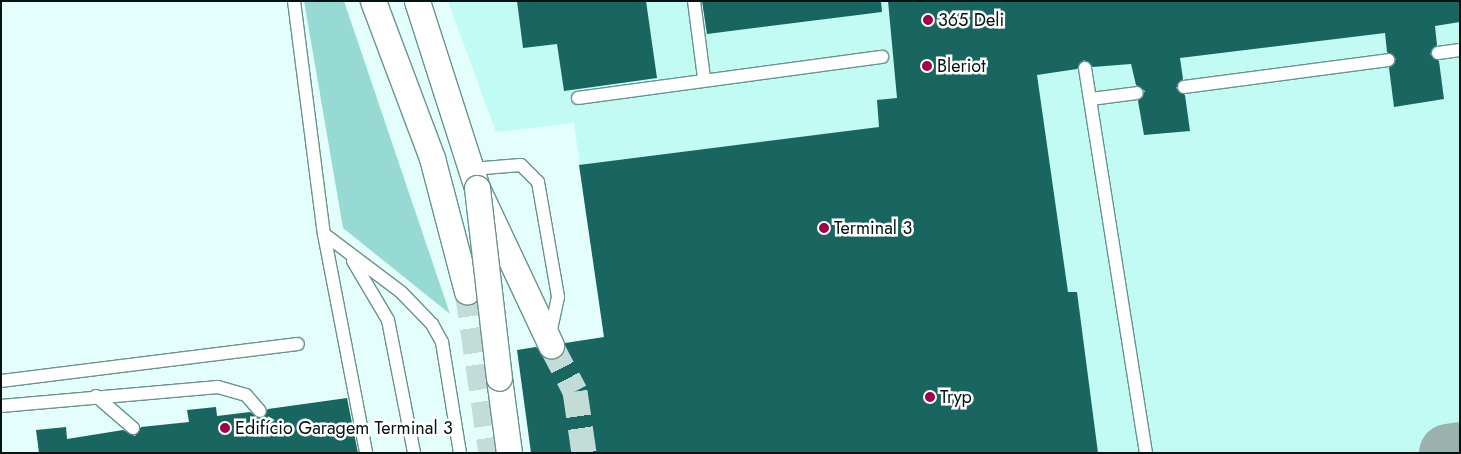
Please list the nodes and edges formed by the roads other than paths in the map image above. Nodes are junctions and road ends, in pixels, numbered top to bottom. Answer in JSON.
{"nodes":[{"id":1,"x":294,"y":1,"type":"edge"},
{"id":2,"x":373,"y":1,"type":"edge"},
{"id":3,"x":417,"y":1,"type":"edge"},
{"id":4,"x":694,"y":1,"type":"edge"},
{"id":5,"x":1460,"y":50,"type":"edge"},
{"id":6,"x":1438,"y":53,"type":"dead end"},
{"id":7,"x":882,"y":57,"type":"dead end"},
{"id":8,"x":1388,"y":60,"type":"dead end"},
{"id":9,"x":1085,"y":68,"type":"dead end"},
{"id":10,"x":704,"y":78,"type":"junction"},
{"id":11,"x":1184,"y":87,"type":"dead end"},
{"id":12,"x":1137,"y":93,"type":"dead end"},
{"id":13,"x":578,"y":98,"type":"dead end"},
{"id":14,"x":1091,"y":99,"type":"junction"},
{"id":15,"x":432,"y":158,"type":"junction"},
{"id":16,"x":474,"y":178,"type":"junction"},
{"id":17,"x":456,"y":205,"type":"dead end"},
{"id":18,"x":324,"y":234,"type":"junction"},
{"id":19,"x":349,"y":254,"type":"junction"},
{"id":20,"x":467,"y":291,"type":"tunnel mouth"},
{"id":21,"x":550,"y":342,"type":"joint"},
{"id":22,"x":298,"y":344,"type":"dead end"},
{"id":23,"x":1,"y":381,"type":"edge"},
{"id":24,"x":96,"y":396,"type":"junction"},
{"id":25,"x":1,"y":406,"type":"edge"},
{"id":26,"x":260,"y":411,"type":"dead end"},
{"id":27,"x":133,"y":428,"type":"dead end"},
{"id":28,"x":366,"y":453,"type":"edge"},
{"id":29,"x":414,"y":453,"type":"edge"},
{"id":30,"x":460,"y":453,"type":"edge"},
{"id":31,"x":510,"y":453,"type":"edge"},
{"id":32,"x":1146,"y":453,"type":"edge"}],
"edges":[{"from":1,"to":18,"type":"lane"},
{"from":2,"to":15,"type":"street"},
{"from":3,"to":16,"type":"street"},
{"from":4,"to":10,"type":"lane"},
{"from":5,"to":6,"type":"lane"},
{"from":7,"to":10,"type":"lane"},
{"from":8,"to":11,"type":"lane"},
{"from":9,"to":14,"type":"lane"},
{"from":10,"to":13,"type":"lane"},
{"from":12,"to":14,"type":"lane"},
{"from":14,"to":32,"type":"lane"},
{"from":15,"to":17,"type":"lane"},
{"from":15,"to":20,"type":"street"},
{"from":16,"to":21,"type":"street","bridge":true},
{"from":16,"to":21,"type":"lane"},
{"from":16,"to":31,"type":"street","bridge":true},
{"from":18,"to":19,"type":"lane"},
{"from":18,"to":28,"type":"lane"},
{"from":19,"to":29,"type":"lane"},
{"from":19,"to":30,"type":"lane"},
{"from":22,"to":23,"type":"lane"},
{"from":24,"to":25,"type":"lane"},
{"from":24,"to":26,"type":"lane"},
{"from":24,"to":27,"type":"lane"}]}
